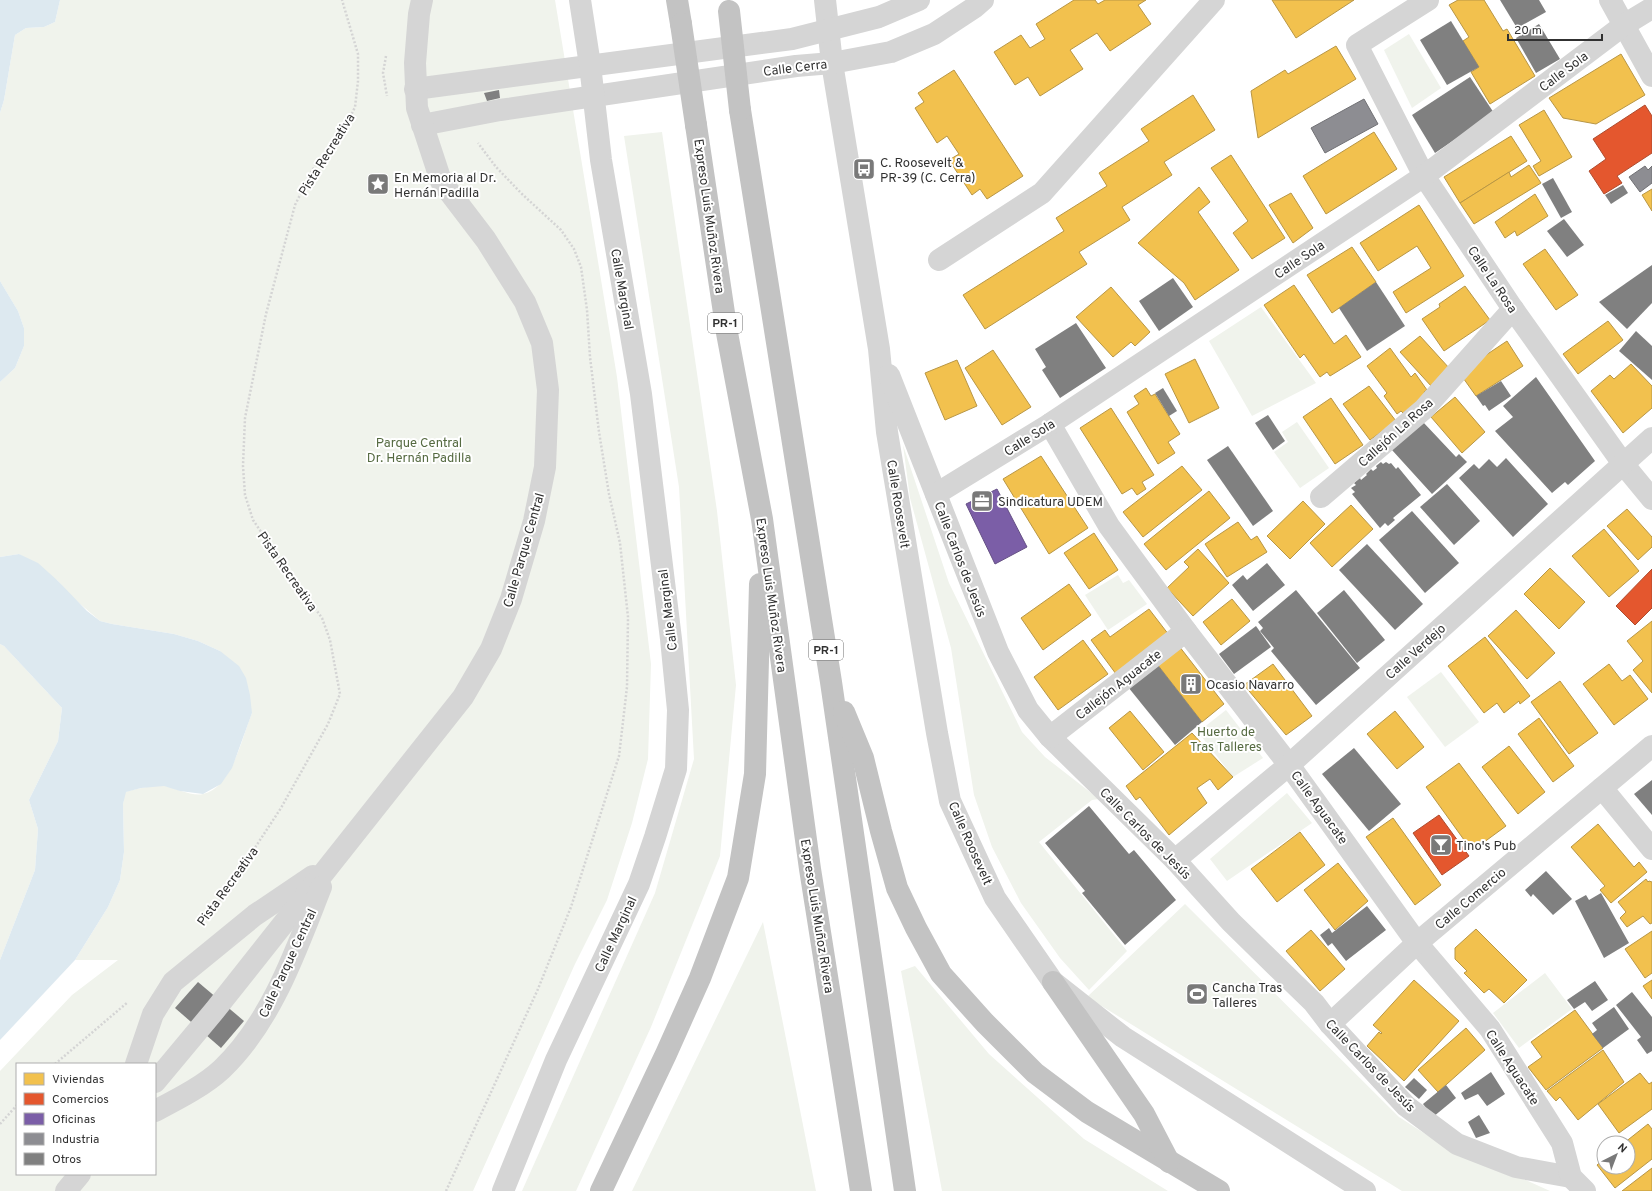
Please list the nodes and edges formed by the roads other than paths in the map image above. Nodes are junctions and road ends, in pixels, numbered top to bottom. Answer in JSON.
{"nodes":[{"id":1,"x":422,"y":0,"type":"edge"},
{"id":2,"x":580,"y":0,"type":"edge"},
{"id":3,"x":678,"y":0,"type":"edge"},
{"id":4,"x":825,"y":0,"type":"edge"},
{"id":5,"x":920,"y":0,"type":"edge"},
{"id":6,"x":983,"y":0,"type":"edge"},
{"id":7,"x":1214,"y":0,"type":"edge"},
{"id":8,"x":1428,"y":0,"type":"edge"},
{"id":9,"x":1610,"y":0,"type":"edge"},
{"id":10,"x":728,"y":6,"type":"edge"},
{"id":11,"x":1652,"y":8,"type":"edge"},
{"id":12,"x":1624,"y":25,"type":"junction"},
{"id":13,"x":827,"y":31,"type":"junction"},
{"id":14,"x":832,"y":63,"type":"junction"},
{"id":15,"x":590,"y":65,"type":"junction"},
{"id":16,"x":1652,"y":76,"type":"edge"},
{"id":17,"x":415,"y":89,"type":"junction"},
{"id":18,"x":594,"y":96,"type":"junction"},
{"id":19,"x":422,"y":125,"type":"junction"},
{"id":20,"x":1424,"y":176,"type":"junction"},
{"id":21,"x":939,"y":260,"type":"dead end"},
{"id":22,"x":1513,"y":309,"type":"junction"},
{"id":23,"x":879,"y":349,"type":"junction"},
{"id":24,"x":1050,"y":424,"type":"junction"},
{"id":25,"x":1652,"y":438,"type":"edge"},
{"id":26,"x":1624,"y":465,"type":"junction"},
{"id":27,"x":936,"y":494,"type":"junction"},
{"id":28,"x":1321,"y":497,"type":"dead end"},
{"id":29,"x":1652,"y":499,"type":"edge"},
{"id":30,"x":762,"y":519,"type":"junction"},
{"id":31,"x":1186,"y":631,"type":"junction"},
{"id":32,"x":831,"y":682,"type":"junction"},
{"id":33,"x":1050,"y":737,"type":"junction"},
{"id":34,"x":1652,"y":746,"type":"edge"},
{"id":35,"x":1289,"y":765,"type":"junction"},
{"id":36,"x":1602,"y":788,"type":"junction"},
{"id":37,"x":1652,"y":849,"type":"edge"},
{"id":38,"x":1175,"y":860,"type":"junction"},
{"id":39,"x":331,"y":864,"type":"junction"},
{"id":40,"x":1417,"y":943,"type":"junction"},
{"id":41,"x":1053,"y":982,"type":"junction"},
{"id":42,"x":1330,"y":1024,"type":"junction"},
{"id":43,"x":136,"y":1063,"type":"edge"},
{"id":44,"x":156,"y":1081,"type":"edge"},
{"id":45,"x":156,"y":1110,"type":"edge"},
{"id":46,"x":1169,"y":1162,"type":"junction"},
{"id":47,"x":79,"y":1175,"type":"edge"},
{"id":48,"x":1578,"y":1184,"type":"edge"},
{"id":49,"x":66,"y":1191,"type":"edge"},
{"id":50,"x":502,"y":1191,"type":"edge"},
{"id":51,"x":601,"y":1191,"type":"edge"},
{"id":52,"x":861,"y":1191,"type":"edge"},
{"id":53,"x":905,"y":1191,"type":"edge"},
{"id":54,"x":1219,"y":1191,"type":"edge"},
{"id":55,"x":1365,"y":1191,"type":"edge"}],
"edges":[{"from":1,"to":17,"type":"street","name":"Calle Parque Central"},
{"from":2,"to":15,"type":"street","name":"Calle Marginal"},
{"from":3,"to":30,"type":"highway","name":"Expreso Luis Muñoz Rivera","number":"PR-1","bridge":true},
{"from":4,"to":13,"type":"street","name":"Calle Roosevelt"},
{"from":5,"to":13,"type":"street"},
{"from":6,"to":14,"type":"street","name":"Calle Cerra"},
{"from":7,"to":21,"type":"street"},
{"from":8,"to":20,"type":"street","name":"Calle La Rosa"},
{"from":9,"to":12,"type":"street"},
{"from":10,"to":32,"type":"highway","number":"PR-1","bridge":true},
{"from":11,"to":12,"type":"street","name":"Calle Sola"},
{"from":12,"to":16,"type":"street"},
{"from":12,"to":20,"type":"street","name":"Calle Sola"},
{"from":13,"to":14,"type":"street","name":"Calle Roosevelt"},
{"from":13,"to":15,"type":"street"},
{"from":14,"to":18,"type":"street","name":"Calle Cerra"},
{"from":14,"to":23,"type":"street","name":"Calle Roosevelt"},
{"from":15,"to":17,"type":"street"},
{"from":15,"to":18,"type":"street","name":"Calle Marginal"},
{"from":17,"to":19,"type":"street","name":"Calle Parque Central"},
{"from":18,"to":19,"type":"street","name":"Calle Cerra"},
{"from":18,"to":50,"type":"street","name":"Calle Marginal"},
{"from":19,"to":39,"type":"street","name":"Calle Parque Central"},
{"from":20,"to":22,"type":"street","name":"Calle La Rosa"},
{"from":20,"to":24,"type":"street","name":"Calle Sola"},
{"from":22,"to":26,"type":"street","name":"Calle La Rosa"},
{"from":22,"to":28,"type":"street","name":"Callejón La Rosa"},
{"from":23,"to":27,"type":"street","name":"Calle Carlos de Jesús"},
{"from":23,"to":41,"type":"street","name":"Calle Roosevelt"},
{"from":24,"to":27,"type":"street","name":"Calle Sola"},
{"from":24,"to":31,"type":"street","name":"Calle Aguacate"},
{"from":25,"to":26,"type":"street","name":"Calle Verdejo"},
{"from":26,"to":29,"type":"street","name":"Calle La Rosa"},
{"from":26,"to":35,"type":"street","name":"Calle Verdejo"},
{"from":27,"to":33,"type":"street","name":"Calle Carlos de Jesús"},
{"from":30,"to":51,"type":"highway"},
{"from":30,"to":52,"type":"highway","name":"Expreso Luis Muñoz Rivera","number":"PR-1"},
{"from":31,"to":33,"type":"street","name":"Callejón Aguacate"},
{"from":31,"to":35,"type":"street","name":"Calle Aguacate"},
{"from":32,"to":46,"type":"highway"},
{"from":32,"to":53,"type":"highway","number":"PR-1"},
{"from":33,"to":38,"type":"street","name":"Calle Carlos de Jesús"},
{"from":34,"to":36,"type":"street","name":"Calle Comercio"},
{"from":35,"to":38,"type":"street","name":"Calle Verdejo"},
{"from":35,"to":40,"type":"street","name":"Calle Aguacate"},
{"from":36,"to":37,"type":"street"},
{"from":36,"to":40,"type":"street","name":"Calle Comercio"},
{"from":38,"to":42,"type":"street","name":"Calle Carlos de Jesús"},
{"from":39,"to":43,"type":"street","name":"Calle Parque Central"},
{"from":39,"to":44,"type":"street","name":"Calle Parque Central"},
{"from":39,"to":45,"type":"street","name":"Calle Parque Central"},
{"from":40,"to":42,"type":"street","name":"Calle Comercio"},
{"from":40,"to":48,"type":"street","name":"Calle Aguacate"},
{"from":41,"to":46,"type":"highway"},
{"from":41,"to":55,"type":"street","name":"Calle Roosevelt"},
{"from":42,"to":48,"type":"street","name":"Calle Carlos de Jesús"},
{"from":46,"to":54,"type":"highway"},
{"from":47,"to":49,"type":"street"}]}
